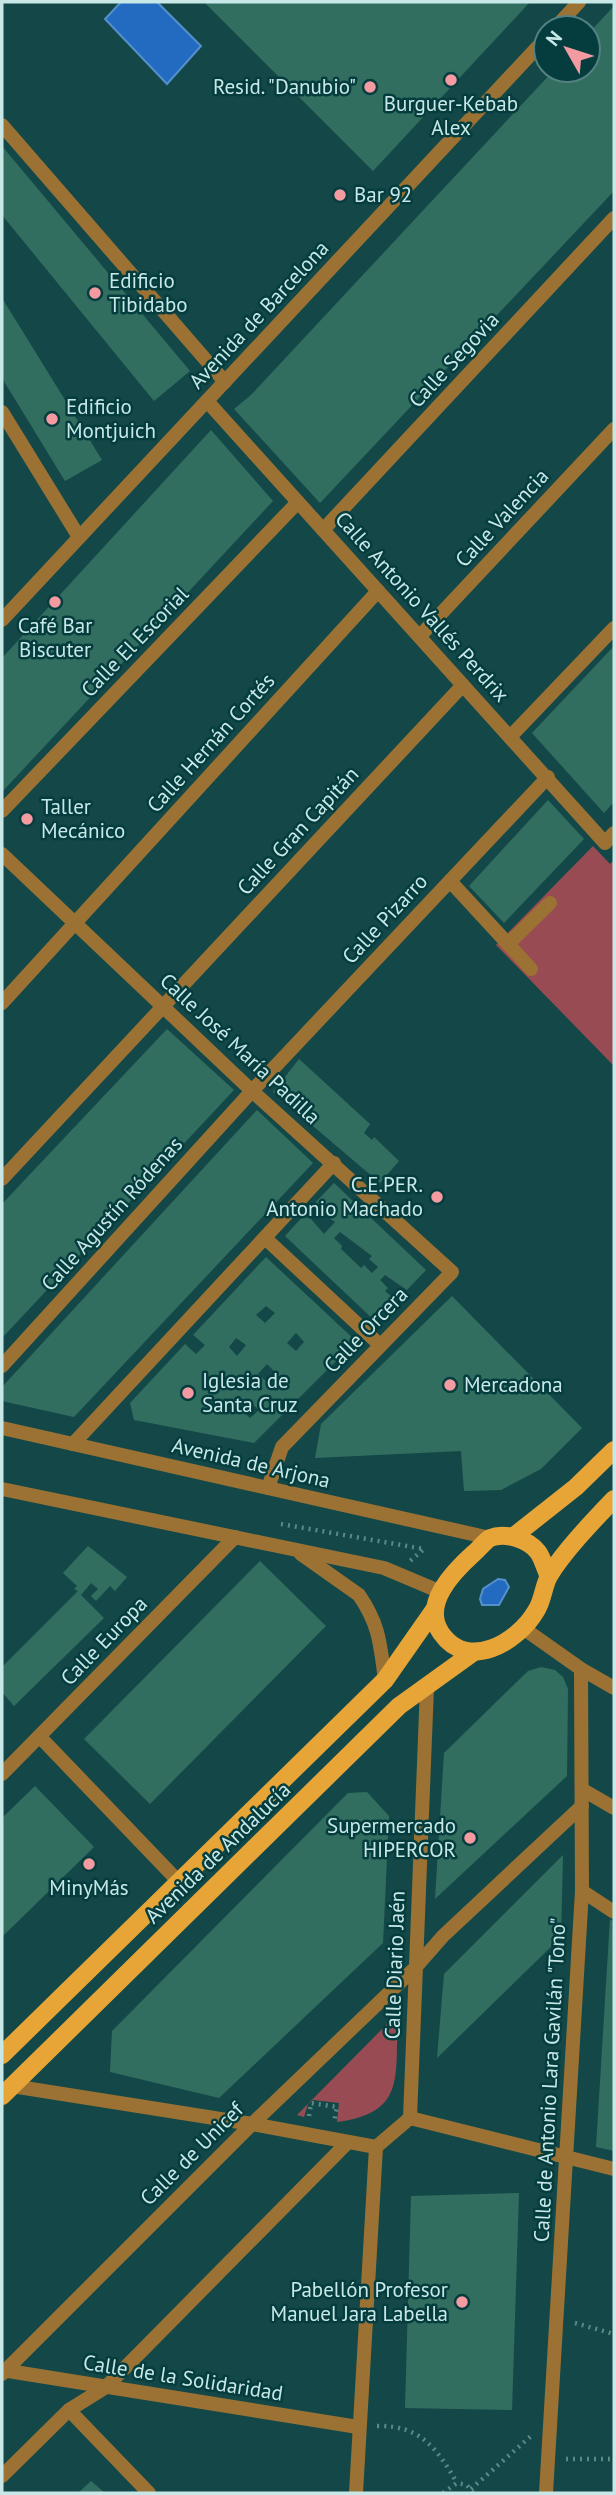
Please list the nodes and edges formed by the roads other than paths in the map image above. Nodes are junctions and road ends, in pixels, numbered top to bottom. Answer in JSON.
{"nodes":[{"id":1,"x":532,"y":53,"type":"edge"},
{"id":2,"x":2,"y":125,"type":"edge"},
{"id":3,"x":614,"y":218,"type":"edge"},
{"id":4,"x":225,"y":382,"type":"junction"},
{"id":5,"x":207,"y":401,"type":"junction"},
{"id":6,"x":2,"y":412,"type":"edge"},
{"id":7,"x":614,"y":429,"type":"edge"},
{"id":8,"x":298,"y":502,"type":"junction"},
{"id":9,"x":323,"y":530,"type":"junction"},
{"id":10,"x":79,"y":537,"type":"junction"},
{"id":11,"x":378,"y":591,"type":"junction"},
{"id":12,"x":2,"y":620,"type":"edge"},
{"id":13,"x":614,"y":628,"type":"edge"},
{"id":14,"x":420,"y":636,"type":"junction"},
{"id":15,"x":463,"y":685,"type":"junction"},
{"id":16,"x":511,"y":736,"type":"junction"},
{"id":17,"x":548,"y":777,"type":"junction"},
{"id":18,"x":2,"y":811,"type":"edge"},
{"id":19,"x":610,"y":838,"type":"edge"},
{"id":20,"x":2,"y":854,"type":"edge"},
{"id":21,"x":450,"y":881,"type":"junction"},
{"id":22,"x":550,"y":903,"type":"dead end"},
{"id":23,"x":75,"y":923,"type":"junction"},
{"id":24,"x":508,"y":944,"type":"junction"},
{"id":25,"x":531,"y":969,"type":"dead end"},
{"id":26,"x":2,"y":1003,"type":"edge"},
{"id":27,"x":162,"y":1006,"type":"junction"},
{"id":28,"x":252,"y":1091,"type":"junction"},
{"id":29,"x":334,"y":1163,"type":"junction"},
{"id":30,"x":2,"y":1179,"type":"edge"},
{"id":31,"x":265,"y":1238,"type":"junction"},
{"id":32,"x":452,"y":1272,"type":"joint"},
{"id":33,"x":380,"y":1345,"type":"junction"},
{"id":34,"x":2,"y":1366,"type":"edge"},
{"id":35,"x":2,"y":1428,"type":"edge"},
{"id":36,"x":73,"y":1444,"type":"junction"},
{"id":37,"x":614,"y":1450,"type":"edge"},
{"id":38,"x":268,"y":1488,"type":"junction"},
{"id":39,"x":2,"y":1489,"type":"edge"},
{"id":40,"x":611,"y":1508,"type":"edge"},
{"id":41,"x":514,"y":1536,"type":"junction"},
{"id":42,"x":235,"y":1537,"type":"junction"},
{"id":43,"x":490,"y":1538,"type":"junction"},
{"id":44,"x":297,"y":1551,"type":"junction"},
{"id":45,"x":549,"y":1576,"type":"junction"},
{"id":46,"x":441,"y":1592,"type":"junction"},
{"id":47,"x":434,"y":1610,"type":"junction"},
{"id":48,"x":523,"y":1628,"type":"junction"},
{"id":49,"x":474,"y":1653,"type":"junction"},
{"id":50,"x":581,"y":1669,"type":"junction"},
{"id":51,"x":385,"y":1680,"type":"junction"},
{"id":52,"x":427,"y":1687,"type":"junction"},
{"id":53,"x":614,"y":1688,"type":"edge"},
{"id":54,"x":40,"y":1737,"type":"junction"},
{"id":55,"x":2,"y":1774,"type":"edge"},
{"id":56,"x":583,"y":1790,"type":"junction"},
{"id":57,"x":582,"y":1806,"type":"junction"},
{"id":58,"x":614,"y":1808,"type":"edge"},
{"id":59,"x":179,"y":1882,"type":"junction"},
{"id":60,"x":582,"y":1891,"type":"junction"},
{"id":61,"x":614,"y":1912,"type":"edge"},
{"id":62,"x":415,"y":1968,"type":"junction"},
{"id":63,"x":2,"y":2055,"type":"edge"},
{"id":64,"x":7,"y":2091,"type":"edge"},
{"id":65,"x":410,"y":2118,"type":"junction"},
{"id":66,"x":252,"y":2123,"type":"junction"},
{"id":67,"x":348,"y":2142,"type":"junction"},
{"id":68,"x":376,"y":2147,"type":"junction"},
{"id":69,"x":568,"y":2157,"type":"junction"},
{"id":70,"x":614,"y":2169,"type":"edge"},
{"id":71,"x":3,"y":2372,"type":"edge"},
{"id":72,"x":106,"y":2387,"type":"junction"},
{"id":73,"x":69,"y":2410,"type":"junction"},
{"id":74,"x":358,"y":2427,"type":"junction"},
{"id":75,"x":2,"y":2476,"type":"edge"},
{"id":76,"x":149,"y":2493,"type":"edge"},
{"id":77,"x":356,"y":2493,"type":"edge"},
{"id":78,"x":546,"y":2493,"type":"edge"}],
"edges":[{"from":1,"to":4,"type":"street","name":"Avenida de Barcelona"},
{"from":2,"to":4,"type":"street"},
{"from":3,"to":9,"type":"street","name":"Calle Segovia"},
{"from":4,"to":5,"type":"street","name":"Avenida de Barcelona"},
{"from":5,"to":8,"type":"street","name":"Calle Antonio Vallés Perdrix"},
{"from":5,"to":10,"type":"street","name":"Avenida de Barcelona"},
{"from":6,"to":10,"type":"street"},
{"from":7,"to":14,"type":"street","name":"Calle Valencia"},
{"from":8,"to":9,"type":"street","name":"Calle Antonio Vallés Perdrix"},
{"from":8,"to":18,"type":"street","name":"Calle El Escorial"},
{"from":9,"to":11,"type":"street","name":"Calle Antonio Vallés Perdrix"},
{"from":10,"to":12,"type":"street","name":"Avenida de Barcelona"},
{"from":11,"to":14,"type":"street","name":"Calle Antonio Vallés Perdrix"},
{"from":11,"to":23,"type":"street","name":"Calle Hernán Cortés"},
{"from":13,"to":16,"type":"street"},
{"from":14,"to":15,"type":"street","name":"Calle Antonio Vallés Perdrix"},
{"from":15,"to":16,"type":"street","name":"Calle Antonio Vallés Perdrix"},
{"from":15,"to":27,"type":"street","name":"Calle Gran Capitán"},
{"from":16,"to":17,"type":"street","name":"Calle Antonio Vallés Perdrix"},
{"from":17,"to":19,"type":"street","name":"Calle Antonio Vallés Perdrix"},
{"from":17,"to":21,"type":"street","name":"Calle Pizarro"},
{"from":20,"to":23,"type":"street","name":"Calle José María Padilla"},
{"from":21,"to":24,"type":"street"},
{"from":21,"to":28,"type":"street","name":"Calle Pizarro"},
{"from":22,"to":24,"type":"street"},
{"from":23,"to":26,"type":"street","name":"Calle Hernán Cortés"},
{"from":23,"to":27,"type":"street","name":"Calle José María Padilla"},
{"from":24,"to":25,"type":"street"},
{"from":27,"to":28,"type":"street","name":"Calle José María Padilla"},
{"from":27,"to":30,"type":"street","name":"Calle Gran Capitán"},
{"from":28,"to":29,"type":"street","name":"Calle José María Padilla"},
{"from":28,"to":34,"type":"street","name":"Calle Agustín Ródenas"},
{"from":29,"to":31,"type":"street"},
{"from":29,"to":32,"type":"street","name":"Calle José María Padilla"},
{"from":31,"to":33,"type":"street"},
{"from":31,"to":36,"type":"street"},
{"from":32,"to":33,"type":"street","name":"Calle Orcera"},
{"from":33,"to":38,"type":"street","name":"Calle Orcera"},
{"from":35,"to":36,"type":"street","name":"Avenida de Arjona"},
{"from":36,"to":38,"type":"street","name":"Avenida de Arjona"},
{"from":37,"to":41,"type":"main road"},
{"from":38,"to":43,"type":"street","name":"Avenida de Arjona"},
{"from":39,"to":42,"type":"street"},
{"from":40,"to":45,"type":"main road"},
{"from":41,"to":43,"type":"main road"},
{"from":41,"to":45,"type":"main road"},
{"from":42,"to":44,"type":"street"},
{"from":42,"to":54,"type":"street","name":"Calle Europa"},
{"from":43,"to":46,"type":"main road"},
{"from":44,"to":46,"type":"street"},
{"from":44,"to":51,"type":"street"},
{"from":45,"to":48,"type":"main road"},
{"from":46,"to":47,"type":"main road"},
{"from":47,"to":49,"type":"main road"},
{"from":47,"to":51,"type":"main road","name":"Avenida de Andalucía"},
{"from":48,"to":49,"type":"main road"},
{"from":48,"to":50,"type":"street"},
{"from":49,"to":52,"type":"main road","name":"Avenida de Andalucía"},
{"from":50,"to":53,"type":"street"},
{"from":50,"to":56,"type":"street","name":"Calle de Antonio Lara Gavilán \"Tono\""},
{"from":51,"to":59,"type":"main road","name":"Avenida de Andalucía"},
{"from":52,"to":62,"type":"street","name":"Calle Diario Jaén"},
{"from":52,"to":64,"type":"main road","name":"Avenida de Andalucía"},
{"from":54,"to":55,"type":"street","name":"Calle Europa"},
{"from":54,"to":59,"type":"street"},
{"from":56,"to":57,"type":"street","name":"Calle de Antonio Lara Gavilán \"Tono\""},
{"from":56,"to":58,"type":"street"},
{"from":57,"to":60,"type":"street","name":"Calle de Antonio Lara Gavilán \"Tono\""},
{"from":57,"to":62,"type":"street","name":"Calle de Unicef"},
{"from":59,"to":63,"type":"main road","name":"Avenida de Andalucía"},
{"from":60,"to":61,"type":"street"},
{"from":60,"to":69,"type":"street","name":"Calle de Antonio Lara Gavilán \"Tono\""},
{"from":62,"to":65,"type":"street","name":"Calle Diario Jaén"},
{"from":62,"to":66,"type":"street","name":"Calle de Unicef"},
{"from":64,"to":66,"type":"street"},
{"from":65,"to":68,"type":"street"},
{"from":65,"to":69,"type":"street"},
{"from":66,"to":67,"type":"street"},
{"from":66,"to":71,"type":"street","name":"Calle de Unicef"},
{"from":67,"to":68,"type":"street"},
{"from":67,"to":72,"type":"street"},
{"from":68,"to":74,"type":"street"},
{"from":69,"to":70,"type":"street"},
{"from":69,"to":78,"type":"street","name":"Calle de Antonio Lara Gavilán \"Tono\""},
{"from":71,"to":72,"type":"street","name":"Calle de la Solidaridad"},
{"from":72,"to":73,"type":"street"},
{"from":72,"to":74,"type":"street","name":"Calle de la Solidaridad"},
{"from":73,"to":75,"type":"street"},
{"from":73,"to":76,"type":"street"},
{"from":74,"to":77,"type":"street"}]}
